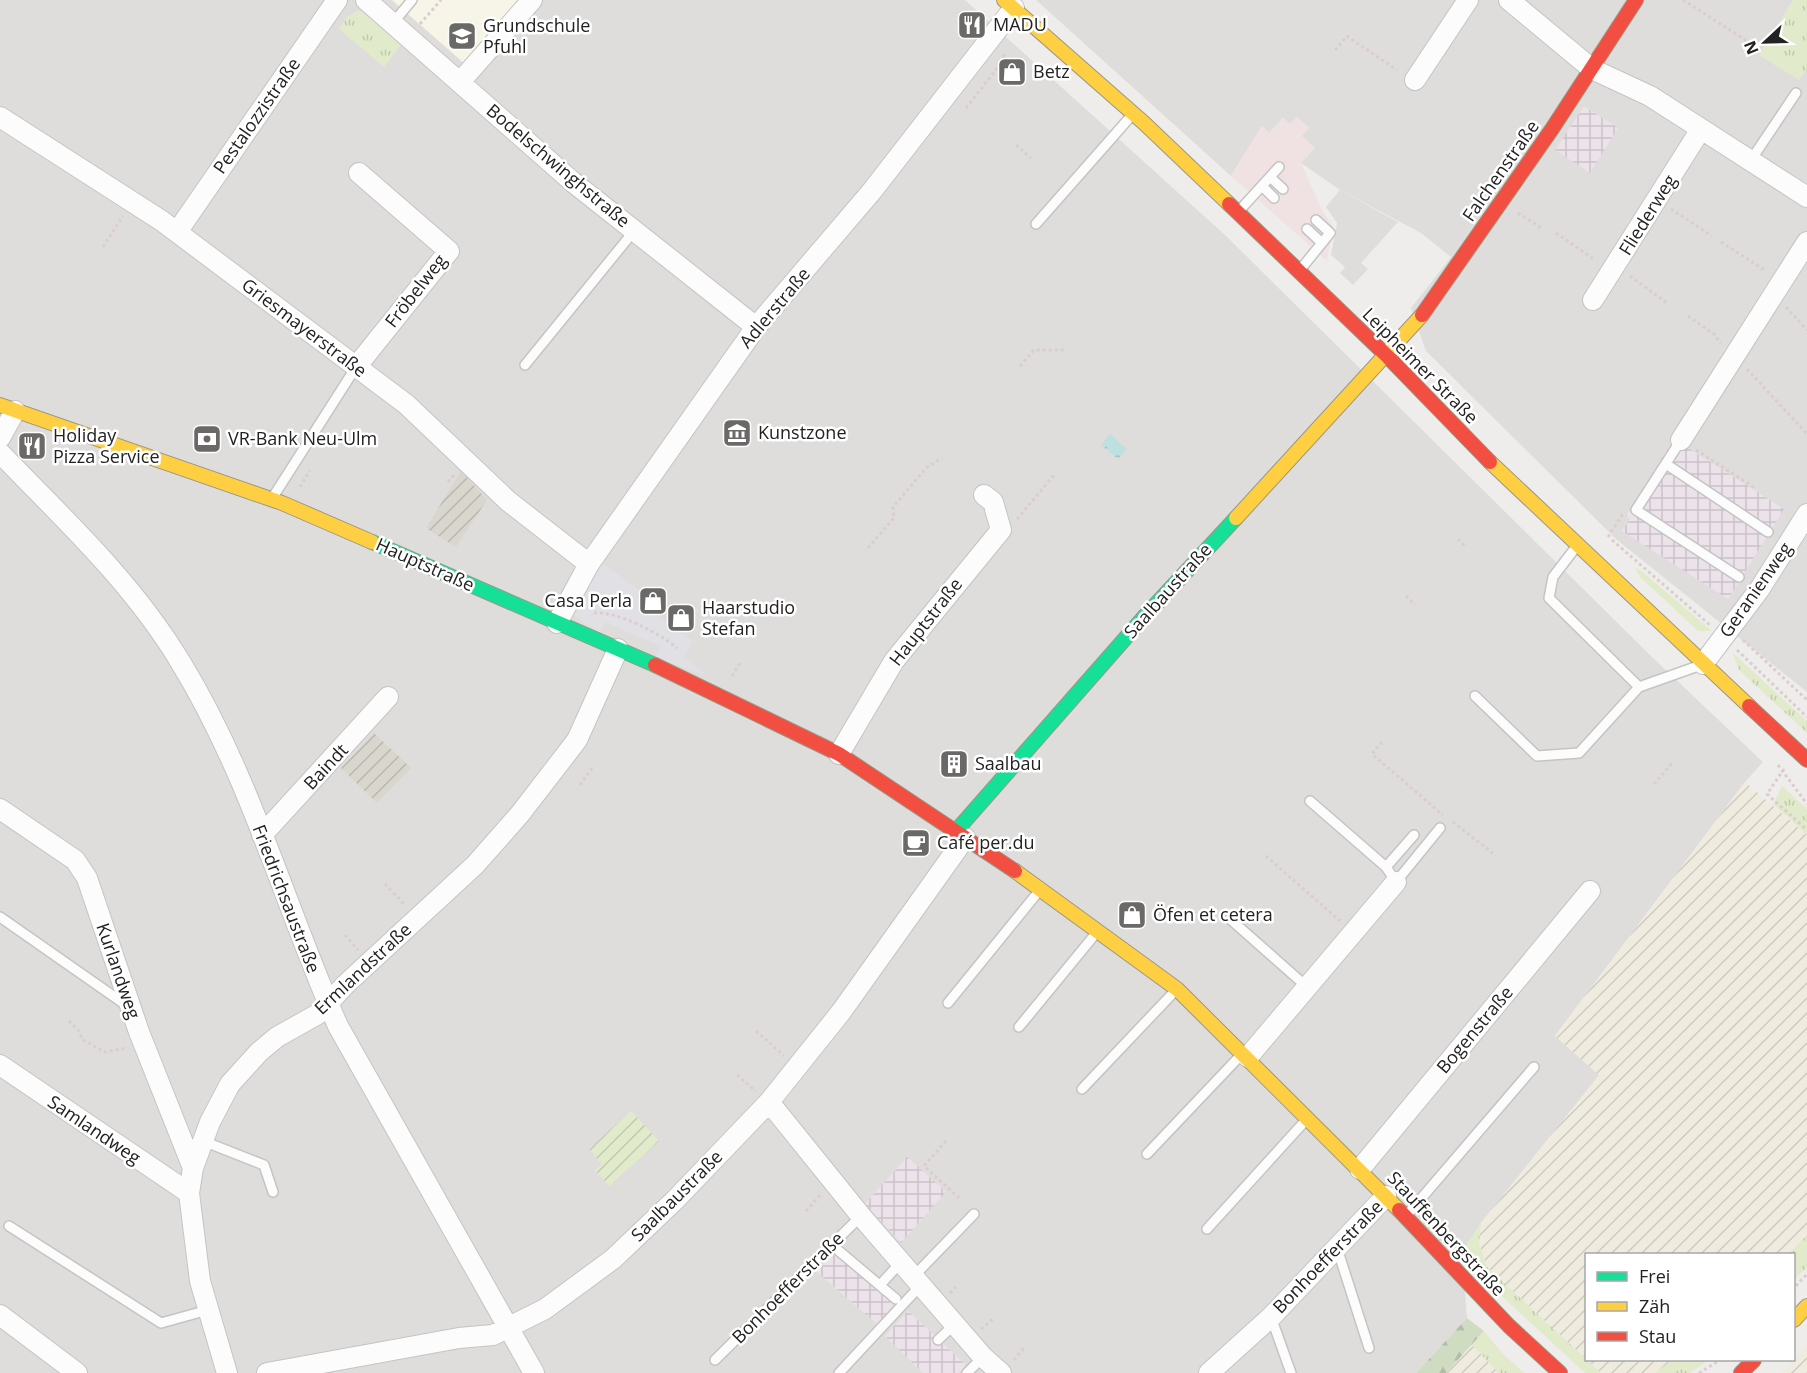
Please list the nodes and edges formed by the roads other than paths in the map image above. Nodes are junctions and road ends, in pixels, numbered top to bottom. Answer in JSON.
{"nodes":[{"id":1,"x":337,"y":0,"type":"edge"},
{"id":2,"x":366,"y":0,"type":"edge"},
{"id":3,"x":412,"y":0,"type":"edge"},
{"id":4,"x":532,"y":0,"type":"edge"},
{"id":5,"x":1468,"y":0,"type":"edge"},
{"id":6,"x":1509,"y":0,"type":"edge"},
{"id":7,"x":1636,"y":0,"type":"edge"},
{"id":8,"x":1009,"y":4,"type":"edge"},
{"id":9,"x":393,"y":23,"type":"junction"},
{"id":10,"x":1592,"y":69,"type":"junction"},
{"id":11,"x":1415,"y":80,"type":"dead end"},
{"id":12,"x":460,"y":82,"type":"junction"},
{"id":13,"x":1796,"y":93,"type":"dead end"},
{"id":14,"x":1134,"y":113,"type":"junction"},
{"id":15,"x":0,"y":117,"type":"edge"},
{"id":16,"x":1701,"y":129,"type":"junction"},
{"id":17,"x":1751,"y":160,"type":"junction"},
{"id":18,"x":1280,"y":167,"type":"dead end"},
{"id":19,"x":359,"y":173,"type":"dead end"},
{"id":20,"x":1270,"y":177,"type":"junction"},
{"id":21,"x":1262,"y":186,"type":"junction"},
{"id":22,"x":1282,"y":189,"type":"dead end"},
{"id":23,"x":1807,"y":197,"type":"edge"},
{"id":24,"x":1274,"y":198,"type":"dead end"},
{"id":25,"x":1238,"y":213,"type":"junction"},
{"id":26,"x":1316,"y":220,"type":"dead end"},
{"id":27,"x":1036,"y":224,"type":"dead end"},
{"id":28,"x":1307,"y":229,"type":"dead end"},
{"id":29,"x":634,"y":231,"type":"junction"},
{"id":30,"x":177,"y":232,"type":"junction"},
{"id":31,"x":1807,"y":242,"type":"edge"},
{"id":32,"x":1322,"y":243,"type":"junction"},
{"id":33,"x":1299,"y":271,"type":"junction"},
{"id":34,"x":1593,"y":300,"type":"dead end"},
{"id":35,"x":756,"y":327,"type":"junction"},
{"id":36,"x":1388,"y":357,"type":"junction"},
{"id":37,"x":525,"y":365,"type":"dead end"},
{"id":38,"x":356,"y":367,"type":"junction"},
{"id":39,"x":7,"y":408,"type":"edge"},
{"id":40,"x":0,"y":438,"type":"edge"},
{"id":41,"x":1682,"y":440,"type":"joint"},
{"id":42,"x":0,"y":453,"type":"edge"},
{"id":43,"x":1666,"y":464,"type":"junction"},
{"id":44,"x":984,"y":495,"type":"dead end"},
{"id":45,"x":272,"y":499,"type":"junction"},
{"id":46,"x":1807,"y":514,"type":"edge"},
{"id":47,"x":1768,"y":532,"type":"dead end"},
{"id":48,"x":1577,"y":546,"type":"junction"},
{"id":49,"x":589,"y":564,"type":"junction"},
{"id":50,"x":1739,"y":578,"type":"dead end"},
{"id":51,"x":557,"y":623,"type":"junction"},
{"id":52,"x":618,"y":649,"type":"junction"},
{"id":53,"x":1703,"y":664,"type":"junction"},
{"id":54,"x":1639,"y":687,"type":"junction"},
{"id":55,"x":1475,"y":696,"type":"dead end"},
{"id":56,"x":388,"y":697,"type":"dead end"},
{"id":57,"x":839,"y":754,"type":"junction"},
{"id":58,"x":1802,"y":755,"type":"edge"},
{"id":59,"x":1310,"y":801,"type":"dead end"},
{"id":60,"x":0,"y":809,"type":"edge"},
{"id":61,"x":1440,"y":828,"type":"dead end"},
{"id":62,"x":261,"y":835,"type":"junction"},
{"id":63,"x":961,"y":835,"type":"junction"},
{"id":64,"x":1414,"y":835,"type":"dead end"},
{"id":65,"x":1391,"y":874,"type":"junction"},
{"id":66,"x":1041,"y":889,"type":"junction"},
{"id":67,"x":1590,"y":891,"type":"dead end"},
{"id":68,"x":0,"y":917,"type":"edge"},
{"id":69,"x":1230,"y":919,"type":"dead end"},
{"id":70,"x":1099,"y":930,"type":"junction"},
{"id":71,"x":1307,"y":987,"type":"junction"},
{"id":72,"x":1177,"y":989,"type":"junction"},
{"id":73,"x":948,"y":1003,"type":"dead end"},
{"id":74,"x":327,"y":1004,"type":"junction"},
{"id":75,"x":131,"y":1009,"type":"junction"},
{"id":76,"x":1019,"y":1026,"type":"dead end"},
{"id":77,"x":1246,"y":1055,"type":"junction"},
{"id":78,"x":0,"y":1065,"type":"edge"},
{"id":79,"x":1534,"y":1066,"type":"dead end"},
{"id":80,"x":1082,"y":1089,"type":"dead end"},
{"id":81,"x":769,"y":1102,"type":"junction"},
{"id":82,"x":1308,"y":1117,"type":"junction"},
{"id":83,"x":202,"y":1140,"type":"junction"},
{"id":84,"x":1147,"y":1154,"type":"dead end"},
{"id":85,"x":193,"y":1167,"type":"junction"},
{"id":86,"x":1360,"y":1169,"type":"junction"},
{"id":87,"x":273,"y":1191,"type":"dead end"},
{"id":88,"x":189,"y":1193,"type":"junction"},
{"id":89,"x":1386,"y":1196,"type":"junction"},
{"id":90,"x":974,"y":1214,"type":"dead end"},
{"id":91,"x":861,"y":1216,"type":"junction"},
{"id":92,"x":1405,"y":1218,"type":"junction"},
{"id":93,"x":9,"y":1226,"type":"dead end"},
{"id":94,"x":1207,"y":1229,"type":"dead end"},
{"id":95,"x":1337,"y":1248,"type":"junction"},
{"id":96,"x":844,"y":1253,"type":"dead end"},
{"id":97,"x":912,"y":1274,"type":"junction"},
{"id":98,"x":880,"y":1285,"type":"junction"},
{"id":99,"x":896,"y":1299,"type":"dead end"},
{"id":100,"x":1807,"y":1306,"type":"edge"},
{"id":101,"x":208,"y":1310,"type":"junction"},
{"id":102,"x":0,"y":1315,"type":"edge"},
{"id":103,"x":1270,"y":1317,"type":"junction"},
{"id":104,"x":1795,"y":1319,"type":"edge"},
{"id":105,"x":955,"y":1324,"type":"junction"},
{"id":106,"x":511,"y":1329,"type":"junction"},
{"id":107,"x":938,"y":1340,"type":"dead end"},
{"id":108,"x":1369,"y":1348,"type":"dead end"},
{"id":109,"x":983,"y":1357,"type":"junction"},
{"id":110,"x":715,"y":1360,"type":"dead end"},
{"id":111,"x":1752,"y":1361,"type":"edge"},
{"id":112,"x":336,"y":1368,"type":"edge"},
{"id":113,"x":77,"y":1373,"type":"edge"},
{"id":114,"x":227,"y":1373,"type":"edge"},
{"id":115,"x":267,"y":1373,"type":"edge"},
{"id":116,"x":534,"y":1373,"type":"edge"},
{"id":117,"x":839,"y":1373,"type":"edge"},
{"id":118,"x":967,"y":1373,"type":"edge"},
{"id":119,"x":1001,"y":1373,"type":"edge"},
{"id":120,"x":1209,"y":1373,"type":"edge"},
{"id":121,"x":1291,"y":1373,"type":"edge"},
{"id":122,"x":1560,"y":1373,"type":"edge"},
{"id":123,"x":1741,"y":1373,"type":"edge"}],
"edges":[{"from":1,"to":30,"type":"street","name":"Pestalozzistraße"},
{"from":2,"to":9,"type":"street","name":"Bodelschwinghstraße"},
{"from":3,"to":9,"type":"lane"},
{"from":4,"to":12,"type":"street"},
{"from":5,"to":11,"type":"street"},
{"from":6,"to":10,"type":"street"},
{"from":7,"to":10,"type":"street","name":"Falchenstraße"},
{"from":8,"to":14,"type":"street","name":"Leipheimer Straße"},
{"from":8,"to":35,"type":"street","name":"Adlerstraße"},
{"from":9,"to":12,"type":"street","name":"Bodelschwinghstraße"},
{"from":10,"to":16,"type":"street"},
{"from":10,"to":36,"type":"street","name":"Falchenstraße"},
{"from":12,"to":29,"type":"street","name":"Bodelschwinghstraße"},
{"from":13,"to":17,"type":"lane"},
{"from":14,"to":25,"type":"street","name":"Leipheimer Straße"},
{"from":14,"to":27,"type":"lane"},
{"from":15,"to":30,"type":"street","name":"Griesmayerstraße"},
{"from":16,"to":17,"type":"street"},
{"from":16,"to":34,"type":"street","name":"Fliederweg"},
{"from":17,"to":23,"type":"street"},
{"from":18,"to":20,"type":"lane"},
{"from":19,"to":38,"type":"street","name":"Fröbelweg"},
{"from":20,"to":21,"type":"lane"},
{"from":20,"to":22,"type":"lane"},
{"from":21,"to":24,"type":"lane"},
{"from":21,"to":25,"type":"lane"},
{"from":25,"to":33,"type":"street","name":"Leipheimer Straße"},
{"from":26,"to":32,"type":"lane"},
{"from":28,"to":32,"type":"lane"},
{"from":29,"to":35,"type":"street","name":"Bodelschwinghstraße"},
{"from":29,"to":37,"type":"lane"},
{"from":30,"to":38,"type":"street","name":"Griesmayerstraße"},
{"from":31,"to":41,"type":"street"},
{"from":32,"to":33,"type":"lane"},
{"from":33,"to":36,"type":"street","name":"Leipheimer Straße"},
{"from":35,"to":49,"type":"street","name":"Adlerstraße"},
{"from":36,"to":48,"type":"street","name":"Leipheimer Straße"},
{"from":36,"to":63,"type":"street","name":"Saalbaustraße"},
{"from":38,"to":45,"type":"lane"},
{"from":38,"to":49,"type":"street","name":"Griesmayerstraße"},
{"from":39,"to":40,"type":"street"},
{"from":39,"to":45,"type":"street","name":"Hauptstraße"},
{"from":41,"to":43,"type":"lane"},
{"from":42,"to":62,"type":"street","name":"Friedrichsaustraße"},
{"from":43,"to":47,"type":"lane"},
{"from":43,"to":50,"type":"lane"},
{"from":44,"to":57,"type":"street","name":"Hauptstraße"},
{"from":45,"to":51,"type":"street","name":"Hauptstraße"},
{"from":46,"to":53,"type":"street","name":"Geranienweg"},
{"from":48,"to":53,"type":"street","name":"Leipheimer Straße"},
{"from":48,"to":54,"type":"lane"},
{"from":49,"to":51,"type":"street","name":"Adlerstraße"},
{"from":51,"to":52,"type":"street","name":"Hauptstraße"},
{"from":52,"to":57,"type":"street","name":"Hauptstraße"},
{"from":52,"to":74,"type":"street","name":"Ermlandstraße"},
{"from":53,"to":54,"type":"lane"},
{"from":53,"to":58,"type":"street","name":"Leipheimer Straße"},
{"from":54,"to":55,"type":"lane"},
{"from":56,"to":62,"type":"street","name":"Baindt"},
{"from":57,"to":63,"type":"street","name":"Hauptstraße"},
{"from":59,"to":65,"type":"lane"},
{"from":60,"to":75,"type":"street","name":"Kurlandweg"},
{"from":61,"to":65,"type":"lane"},
{"from":62,"to":74,"type":"street","name":"Friedrichsaustraße"},
{"from":63,"to":66,"type":"street","name":"Stauffenbergstraße"},
{"from":63,"to":81,"type":"street","name":"Saalbaustraße"},
{"from":64,"to":65,"type":"lane"},
{"from":65,"to":71,"type":"street"},
{"from":66,"to":70,"type":"street","name":"Stauffenbergstraße"},
{"from":66,"to":73,"type":"lane"},
{"from":67,"to":86,"type":"street","name":"Bogenstraße"},
{"from":68,"to":75,"type":"lane"},
{"from":69,"to":71,"type":"lane"},
{"from":70,"to":72,"type":"street","name":"Stauffenbergstraße"},
{"from":70,"to":76,"type":"lane"},
{"from":71,"to":77,"type":"street"},
{"from":72,"to":77,"type":"street","name":"Stauffenbergstraße"},
{"from":72,"to":80,"type":"lane"},
{"from":74,"to":83,"type":"street","name":"Ermlandstraße"},
{"from":74,"to":106,"type":"street","name":"Friedrichsaustraße"},
{"from":75,"to":85,"type":"street","name":"Kurlandweg"},
{"from":77,"to":82,"type":"street","name":"Stauffenbergstraße"},
{"from":77,"to":84,"type":"lane"},
{"from":78,"to":88,"type":"street","name":"Samlandweg"},
{"from":79,"to":92,"type":"lane"},
{"from":81,"to":91,"type":"street"},
{"from":81,"to":106,"type":"street","name":"Saalbaustraße"},
{"from":82,"to":86,"type":"street","name":"Stauffenbergstraße"},
{"from":82,"to":94,"type":"lane"},
{"from":83,"to":85,"type":"street","name":"Ermlandstraße"},
{"from":83,"to":87,"type":"lane"},
{"from":85,"to":88,"type":"street","name":"Ermlandstraße"},
{"from":86,"to":89,"type":"street","name":"Stauffenbergstraße"},
{"from":88,"to":101,"type":"street","name":"Ermlandstraße"},
{"from":89,"to":92,"type":"street","name":"Stauffenbergstraße"},
{"from":89,"to":95,"type":"street","name":"Bonhoefferstraße"},
{"from":90,"to":97,"type":"lane"},
{"from":91,"to":97,"type":"street"},
{"from":91,"to":110,"type":"lane","name":"Bonhoefferstraße"},
{"from":92,"to":122,"type":"street","name":"Stauffenbergstraße"},
{"from":93,"to":101,"type":"lane"},
{"from":95,"to":103,"type":"street","name":"Bonhoefferstraße"},
{"from":95,"to":108,"type":"lane"},
{"from":96,"to":98,"type":"lane"},
{"from":97,"to":98,"type":"lane"},
{"from":97,"to":105,"type":"street"},
{"from":97,"to":117,"type":"lane"},
{"from":98,"to":99,"type":"lane"},
{"from":100,"to":104,"type":"street"},
{"from":101,"to":114,"type":"street","name":"Ermlandstraße"},
{"from":102,"to":113,"type":"street"},
{"from":103,"to":120,"type":"street","name":"Bonhoefferstraße"},
{"from":103,"to":121,"type":"lane","name":"Bonhoefferstraße"},
{"from":105,"to":107,"type":"lane"},
{"from":105,"to":109,"type":"street"},
{"from":106,"to":112,"type":"street","name":"Saalbaustraße"},
{"from":106,"to":116,"type":"street","name":"Friedrichsaustraße"},
{"from":109,"to":118,"type":"lane"},
{"from":109,"to":119,"type":"street"},
{"from":111,"to":123,"type":"street"},
{"from":112,"to":115,"type":"street","name":"Saalbaustraße"}]}
